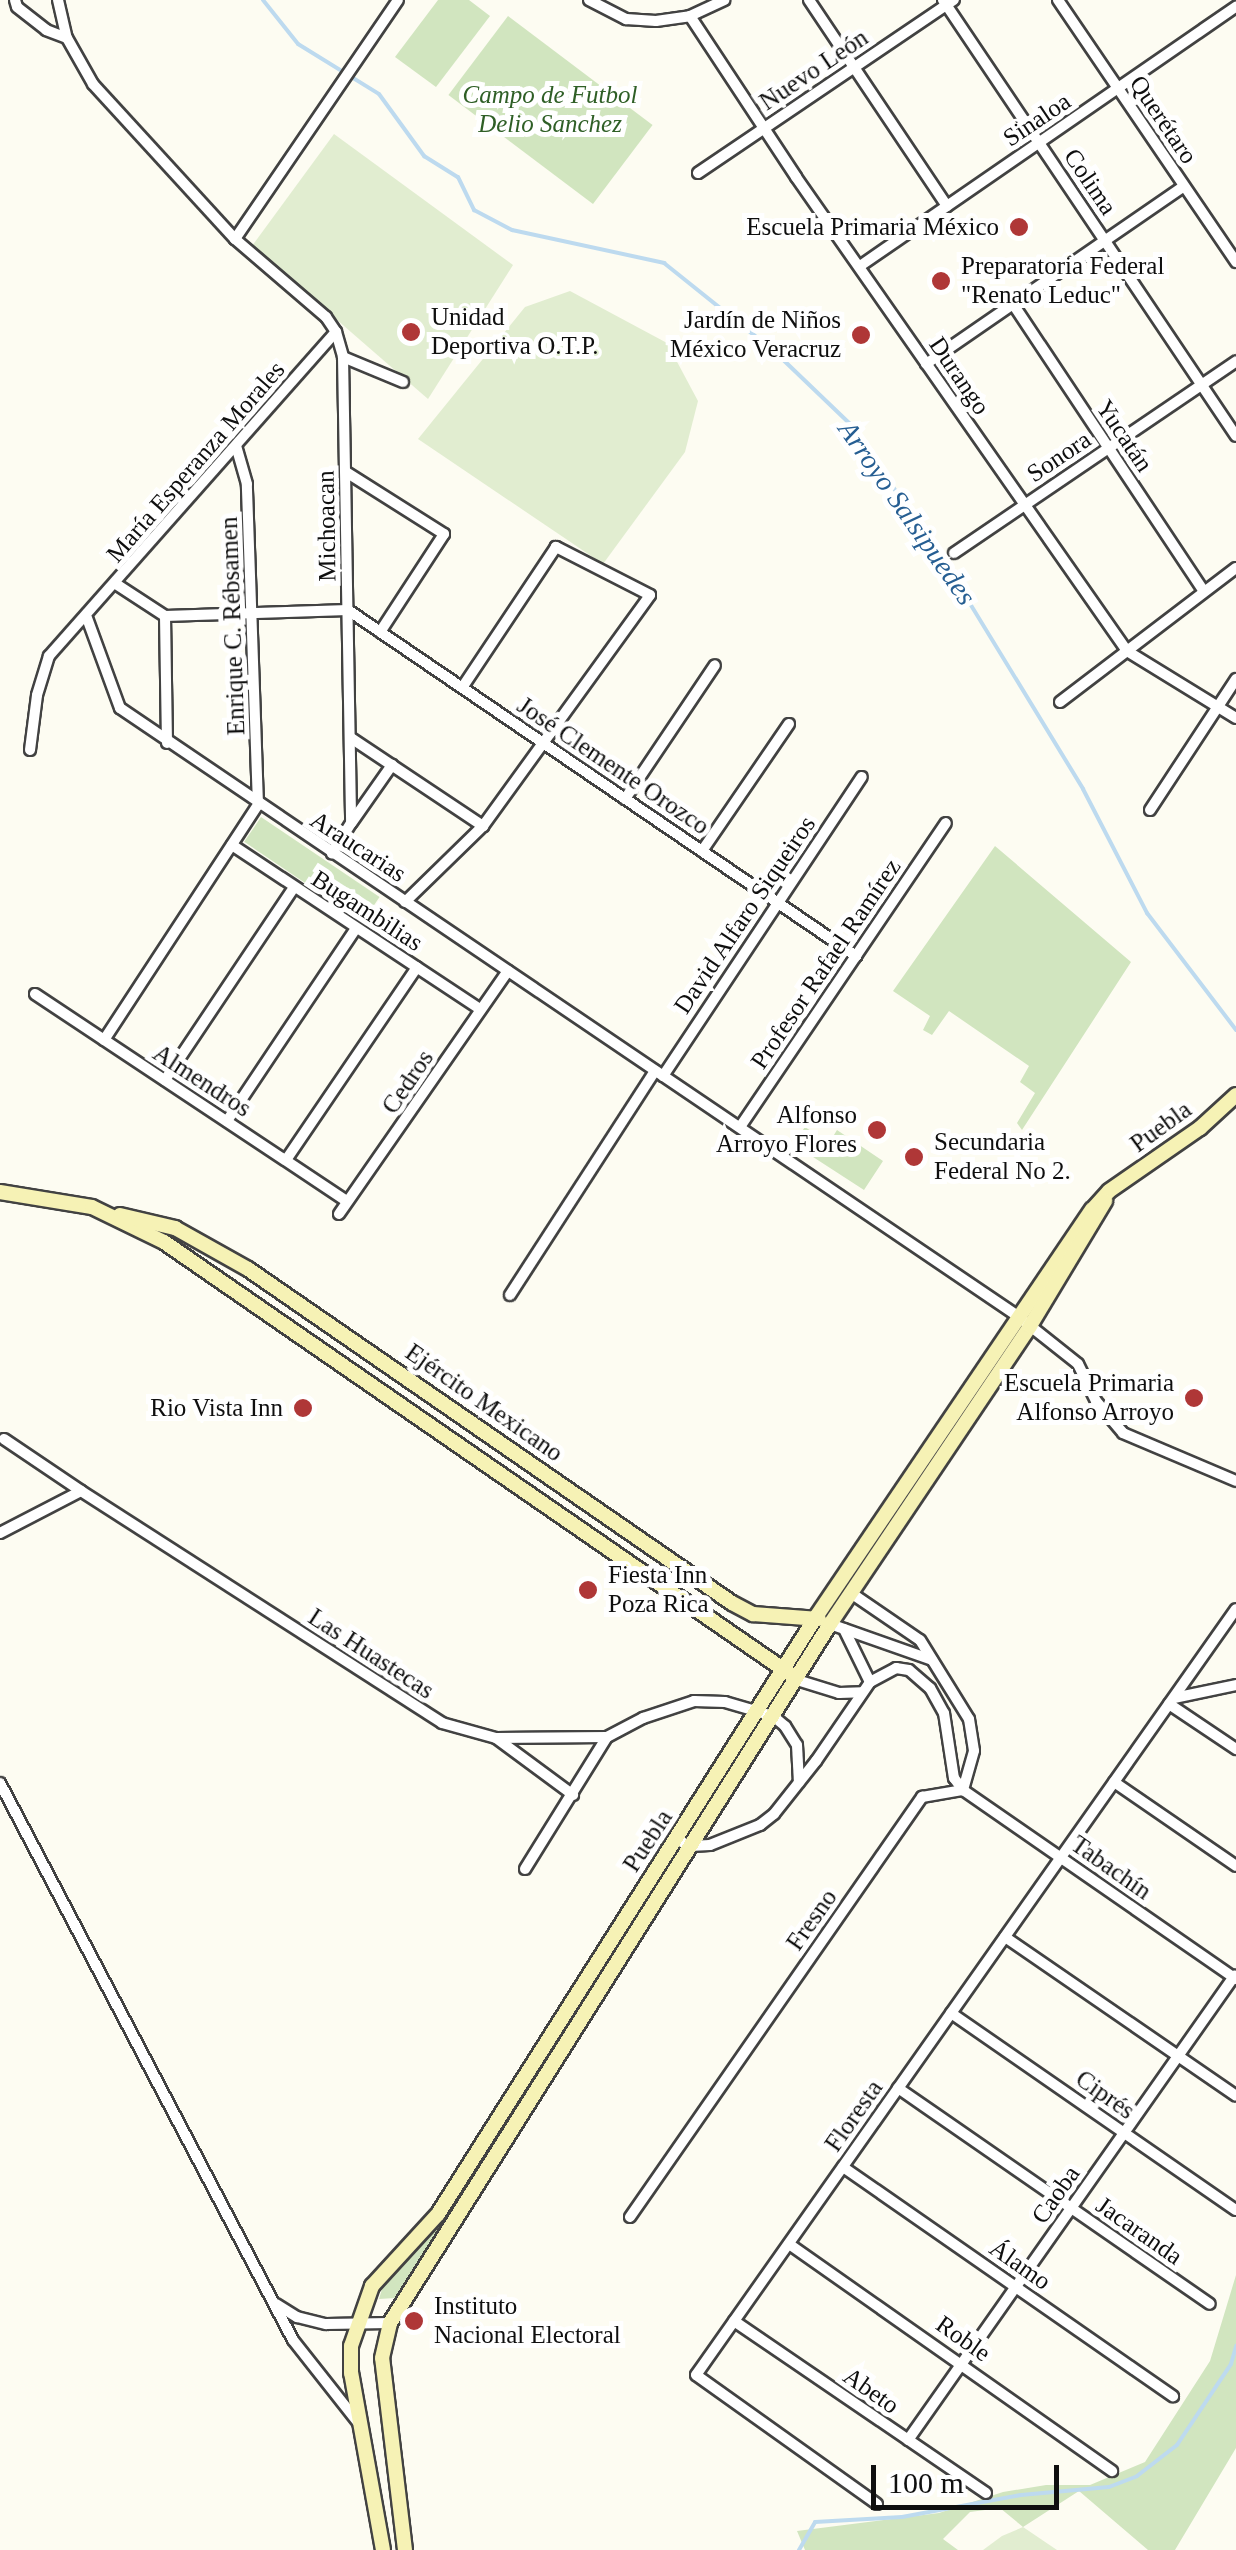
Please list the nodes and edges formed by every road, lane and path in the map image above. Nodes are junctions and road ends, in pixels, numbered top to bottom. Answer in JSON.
{"nodes":[{"id":1,"x":15,"y":0,"type":"edge"},
{"id":2,"x":58,"y":0,"type":"edge"},
{"id":3,"x":398,"y":0,"type":"edge"},
{"id":4,"x":589,"y":0,"type":"edge"},
{"id":5,"x":725,"y":0,"type":"edge"},
{"id":6,"x":809,"y":0,"type":"edge"},
{"id":7,"x":1058,"y":0,"type":"edge"},
{"id":8,"x":948,"y":2,"type":"edge"},
{"id":9,"x":1236,"y":7,"type":"edge"},
{"id":10,"x":690,"y":16,"type":"junction"},
{"id":11,"x":66,"y":38,"type":"junction"},
{"id":12,"x":855,"y":67,"type":"junction"},
{"id":13,"x":1118,"y":88,"type":"junction"},
{"id":14,"x":766,"y":127,"type":"junction"},
{"id":15,"x":1039,"y":143,"type":"junction"},
{"id":16,"x":698,"y":174,"type":"dead end"},
{"id":17,"x":1184,"y":186,"type":"junction"},
{"id":18,"x":946,"y":206,"type":"junction"},
{"id":19,"x":235,"y":239,"type":"junction"},
{"id":20,"x":1105,"y":240,"type":"junction"},
{"id":21,"x":1236,"y":262,"type":"edge"},
{"id":22,"x":860,"y":266,"type":"junction"},
{"id":23,"x":1013,"y":304,"type":"junction"},
{"id":24,"x":336,"y":332,"type":"junction"},
{"id":25,"x":344,"y":357,"type":"junction"},
{"id":26,"x":1236,"y":362,"type":"edge"},
{"id":27,"x":926,"y":364,"type":"junction"},
{"id":28,"x":403,"y":382,"type":"dead end"},
{"id":29,"x":1202,"y":385,"type":"junction"},
{"id":30,"x":1236,"y":436,"type":"edge"},
{"id":31,"x":236,"y":446,"type":"junction"},
{"id":32,"x":1108,"y":448,"type":"junction"},
{"id":33,"x":346,"y":472,"type":"junction"},
{"id":34,"x":1024,"y":506,"type":"junction"},
{"id":35,"x":954,"y":552,"type":"dead end"},
{"id":36,"x":1236,"y":568,"type":"edge"},
{"id":37,"x":116,"y":584,"type":"junction"},
{"id":38,"x":1203,"y":590,"type":"junction"},
{"id":39,"x":348,"y":610,"type":"junction"},
{"id":40,"x":255,"y":614,"type":"junction"},
{"id":41,"x":165,"y":616,"type":"junction"},
{"id":42,"x":87,"y":618,"type":"junction"},
{"id":43,"x":380,"y":632,"type":"junction"},
{"id":44,"x":1127,"y":651,"type":"junction"},
{"id":45,"x":716,"y":665,"type":"dead end"},
{"id":46,"x":1236,"y":679,"type":"edge"},
{"id":47,"x":462,"y":688,"type":"junction"},
{"id":48,"x":1060,"y":702,"type":"dead end"},
{"id":49,"x":1218,"y":705,"type":"junction"},
{"id":50,"x":1236,"y":718,"type":"edge"},
{"id":51,"x":790,"y":724,"type":"dead end"},
{"id":52,"x":351,"y":738,"type":"junction"},
{"id":53,"x":542,"y":742,"type":"junction"},
{"id":54,"x":167,"y":743,"type":"junction"},
{"id":55,"x":30,"y":750,"type":"dead end"},
{"id":56,"x":392,"y":765,"type":"junction"},
{"id":57,"x":862,"y":777,"type":"dead end"},
{"id":58,"x":626,"y":799,"type":"junction"},
{"id":59,"x":258,"y":805,"type":"junction"},
{"id":60,"x":1150,"y":810,"type":"dead end"},
{"id":61,"x":351,"y":822,"type":"junction"},
{"id":62,"x":946,"y":824,"type":"dead end"},
{"id":63,"x":483,"y":826,"type":"junction"},
{"id":64,"x":232,"y":844,"type":"junction"},
{"id":65,"x":702,"y":851,"type":"junction"},
{"id":66,"x":332,"y":854,"type":"junction"},
{"id":67,"x":294,"y":887,"type":"junction"},
{"id":68,"x":404,"y":902,"type":"junction"},
{"id":69,"x":777,"y":902,"type":"junction"},
{"id":70,"x":356,"y":928,"type":"junction"},
{"id":71,"x":856,"y":956,"type":"junction"},
{"id":72,"x":417,"y":967,"type":"junction"},
{"id":73,"x":508,"y":971,"type":"junction"},
{"id":74,"x":34,"y":994,"type":"dead end"},
{"id":75,"x":480,"y":1010,"type":"junction"},
{"id":76,"x":104,"y":1040,"type":"junction"},
{"id":77,"x":659,"y":1073,"type":"junction"},
{"id":78,"x":165,"y":1080,"type":"junction"},
{"id":79,"x":1236,"y":1095,"type":"edge"},
{"id":80,"x":227,"y":1122,"type":"junction"},
{"id":81,"x":740,"y":1127,"type":"junction"},
{"id":82,"x":286,"y":1160,"type":"junction"},
{"id":83,"x":0,"y":1192,"type":"edge"},
{"id":84,"x":347,"y":1201,"type":"junction"},
{"id":85,"x":110,"y":1213,"type":"junction"},
{"id":86,"x":339,"y":1214,"type":"dead end"},
{"id":87,"x":248,"y":1270,"type":"junction"},
{"id":88,"x":235,"y":1291,"type":"junction"},
{"id":89,"x":510,"y":1295,"type":"dead end"},
{"id":90,"x":1025,"y":1321,"type":"junction"},
{"id":91,"x":478,"y":1427,"type":"junction"},
{"id":92,"x":4,"y":1439,"type":"dead end"},
{"id":93,"x":463,"y":1448,"type":"junction"},
{"id":94,"x":1236,"y":1482,"type":"edge"},
{"id":95,"x":81,"y":1492,"type":"junction"},
{"id":96,"x":0,"y":1534,"type":"edge"},
{"id":97,"x":850,"y":1593,"type":"junction"},
{"id":98,"x":1236,"y":1609,"type":"edge"},
{"id":99,"x":753,"y":1614,"type":"junction"},
{"id":100,"x":830,"y":1623,"type":"junction"},
{"id":101,"x":730,"y":1630,"type":"junction"},
{"id":102,"x":933,"y":1660,"type":"junction"},
{"id":103,"x":784,"y":1670,"type":"junction"},
{"id":104,"x":797,"y":1680,"type":"junction"},
{"id":105,"x":1236,"y":1686,"type":"edge"},
{"id":106,"x":866,"y":1687,"type":"junction"},
{"id":107,"x":1171,"y":1701,"type":"junction"},
{"id":108,"x":757,"y":1712,"type":"junction"},
{"id":109,"x":773,"y":1716,"type":"junction"},
{"id":110,"x":608,"y":1737,"type":"junction"},
{"id":111,"x":496,"y":1738,"type":"junction"},
{"id":112,"x":1236,"y":1750,"type":"edge"},
{"id":113,"x":799,"y":1782,"type":"junction"},
{"id":114,"x":1114,"y":1782,"type":"junction"},
{"id":115,"x":0,"y":1784,"type":"edge"},
{"id":116,"x":964,"y":1790,"type":"junction"},
{"id":117,"x":573,"y":1795,"type":"junction"},
{"id":118,"x":683,"y":1842,"type":"junction"},
{"id":119,"x":1061,"y":1858,"type":"junction"},
{"id":120,"x":1236,"y":1866,"type":"edge"},
{"id":121,"x":525,"y":1869,"type":"dead end"},
{"id":122,"x":1005,"y":1937,"type":"junction"},
{"id":123,"x":1235,"y":1977,"type":"edge"},
{"id":124,"x":951,"y":2014,"type":"junction"},
{"id":125,"x":1178,"y":2056,"type":"junction"},
{"id":126,"x":898,"y":2088,"type":"junction"},
{"id":127,"x":1236,"y":2096,"type":"edge"},
{"id":128,"x":1124,"y":2133,"type":"junction"},
{"id":129,"x":843,"y":2166,"type":"junction"},
{"id":130,"x":1071,"y":2208,"type":"junction"},
{"id":131,"x":1236,"y":2210,"type":"edge"},
{"id":132,"x":630,"y":2217,"type":"dead end"},
{"id":133,"x":789,"y":2244,"type":"junction"},
{"id":134,"x":1016,"y":2286,"type":"junction"},
{"id":135,"x":275,"y":2303,"type":"junction"},
{"id":136,"x":1210,"y":2304,"type":"dead end"},
{"id":137,"x":357,"y":2321,"type":"junction"},
{"id":138,"x":734,"y":2321,"type":"junction"},
{"id":139,"x":390,"y":2323,"type":"junction"},
{"id":140,"x":963,"y":2362,"type":"junction"},
{"id":141,"x":1173,"y":2396,"type":"dead end"},
{"id":142,"x":362,"y":2427,"type":"junction"},
{"id":143,"x":908,"y":2440,"type":"junction"},
{"id":144,"x":1112,"y":2471,"type":"dead end"},
{"id":145,"x":986,"y":2493,"type":"dead end"},
{"id":146,"x":877,"y":2504,"type":"dead end"},
{"id":147,"x":383,"y":2550,"type":"edge"},
{"id":148,"x":405,"y":2550,"type":"edge"}],
"edges":[{"from":1,"to":11,"type":"street"},
{"from":2,"to":11,"type":"street"},
{"from":3,"to":19,"type":"street"},
{"from":4,"to":10,"type":"street"},
{"from":5,"to":10,"type":"street"},
{"from":6,"to":12,"type":"street"},
{"from":7,"to":13,"type":"street","name":"Querétaro"},
{"from":8,"to":12,"type":"street","name":"Nuevo León"},
{"from":8,"to":15,"type":"street","name":"Colima"},
{"from":9,"to":13,"type":"street","name":"Sinaloa"},
{"from":10,"to":14,"type":"street","name":"Durango"},
{"from":11,"to":19,"type":"street","name":"Michoacan"},
{"from":12,"to":14,"type":"street","name":"Nuevo León"},
{"from":12,"to":18,"type":"street"},
{"from":13,"to":15,"type":"street","name":"Sinaloa"},
{"from":13,"to":17,"type":"street","name":"Querétaro"},
{"from":14,"to":16,"type":"street","name":"Nuevo León"},
{"from":14,"to":22,"type":"street","name":"Durango"},
{"from":15,"to":18,"type":"street","name":"Sinaloa"},
{"from":15,"to":20,"type":"street","name":"Colima"},
{"from":17,"to":20,"type":"street"},
{"from":17,"to":21,"type":"street","name":"Querétaro"},
{"from":18,"to":22,"type":"street","name":"Sinaloa"},
{"from":19,"to":24,"type":"street","name":"Michoacan"},
{"from":20,"to":23,"type":"street"},
{"from":20,"to":29,"type":"street","name":"Colima"},
{"from":22,"to":27,"type":"street","name":"Durango"},
{"from":23,"to":27,"type":"street"},
{"from":23,"to":32,"type":"street","name":"Yucatán"},
{"from":24,"to":25,"type":"street","name":"Michoacan"},
{"from":24,"to":31,"type":"street","name":"María Esperanza Morales"},
{"from":25,"to":28,"type":"street"},
{"from":25,"to":33,"type":"street","name":"Michoacan"},
{"from":26,"to":29,"type":"street","name":"Sonora"},
{"from":27,"to":34,"type":"street","name":"Durango"},
{"from":29,"to":30,"type":"street","name":"Colima"},
{"from":29,"to":32,"type":"street","name":"Sonora"},
{"from":31,"to":37,"type":"street","name":"María Esperanza Morales"},
{"from":31,"to":40,"type":"street","name":"Enrique C. Rébsamen"},
{"from":32,"to":34,"type":"street","name":"Sonora"},
{"from":32,"to":38,"type":"street","name":"Yucatán"},
{"from":33,"to":39,"type":"street","name":"Michoacan"},
{"from":33,"to":43,"type":"street"},
{"from":34,"to":35,"type":"street","name":"Sonora"},
{"from":34,"to":44,"type":"street","name":"Durango"},
{"from":36,"to":38,"type":"street"},
{"from":37,"to":41,"type":"street"},
{"from":37,"to":42,"type":"street","name":"María Esperanza Morales"},
{"from":38,"to":44,"type":"street"},
{"from":39,"to":40,"type":"street"},
{"from":39,"to":43,"type":"street","name":"José Clemente Orozco"},
{"from":39,"to":52,"type":"street","name":"Michoacan"},
{"from":40,"to":41,"type":"street"},
{"from":40,"to":59,"type":"street","name":"Enrique C. Rébsamen"},
{"from":41,"to":54,"type":"street"},
{"from":42,"to":54,"type":"street","name":"Araucarias"},
{"from":42,"to":55,"type":"street","name":"María Esperanza Morales"},
{"from":43,"to":47,"type":"street","name":"José Clemente Orozco"},
{"from":44,"to":48,"type":"street"},
{"from":44,"to":49,"type":"street","name":"Durango"},
{"from":45,"to":58,"type":"street"},
{"from":46,"to":49,"type":"street"},
{"from":47,"to":53,"type":"street","name":"José Clemente Orozco"},
{"from":47,"to":53,"type":"street"},
{"from":49,"to":50,"type":"street","name":"Durango"},
{"from":49,"to":60,"type":"street"},
{"from":51,"to":65,"type":"street"},
{"from":52,"to":56,"type":"street"},
{"from":52,"to":61,"type":"street","name":"Michoacan"},
{"from":53,"to":58,"type":"street","name":"José Clemente Orozco"},
{"from":53,"to":63,"type":"street"},
{"from":54,"to":59,"type":"street","name":"Araucarias"},
{"from":56,"to":61,"type":"street"},
{"from":56,"to":63,"type":"street"},
{"from":57,"to":69,"type":"street","name":"David Alfaro Siqueiros"},
{"from":58,"to":65,"type":"street","name":"José Clemente Orozco"},
{"from":59,"to":64,"type":"street"},
{"from":59,"to":66,"type":"street","name":"Araucarias"},
{"from":61,"to":66,"type":"street"},
{"from":62,"to":71,"type":"street","name":"Profesor Rafael Ramírez"},
{"from":63,"to":68,"type":"street"},
{"from":64,"to":67,"type":"street","name":"Bugambilias"},
{"from":64,"to":76,"type":"street"},
{"from":65,"to":69,"type":"street","name":"José Clemente Orozco"},
{"from":66,"to":68,"type":"street","name":"Araucarias"},
{"from":67,"to":70,"type":"street","name":"Bugambilias"},
{"from":67,"to":78,"type":"street"},
{"from":68,"to":73,"type":"street","name":"Araucarias"},
{"from":69,"to":71,"type":"street","name":"José Clemente Orozco"},
{"from":69,"to":77,"type":"street","name":"David Alfaro Siqueiros"},
{"from":70,"to":72,"type":"street","name":"Bugambilias"},
{"from":70,"to":80,"type":"street"},
{"from":71,"to":81,"type":"street","name":"Profesor Rafael Ramírez"},
{"from":72,"to":75,"type":"street","name":"Bugambilias"},
{"from":72,"to":82,"type":"street"},
{"from":73,"to":75,"type":"street","name":"Cedros"},
{"from":73,"to":77,"type":"street","name":"Araucarias"},
{"from":74,"to":76,"type":"street","name":"Almendros"},
{"from":75,"to":84,"type":"street","name":"Cedros"},
{"from":76,"to":78,"type":"street","name":"Almendros"},
{"from":77,"to":81,"type":"street","name":"Araucarias"},
{"from":77,"to":89,"type":"street"},
{"from":78,"to":80,"type":"street","name":"Almendros"},
{"from":79,"to":90,"type":"main road","name":"Puebla"},
{"from":80,"to":82,"type":"street","name":"Almendros"},
{"from":81,"to":90,"type":"street","name":"Araucarias"},
{"from":82,"to":84,"type":"street","name":"Almendros"},
{"from":83,"to":85,"type":"main road","name":"Ejército Mexicano"},
{"from":84,"to":86,"type":"street","name":"Cedros"},
{"from":85,"to":87,"type":"main road","name":"Ejército Mexicano"},
{"from":85,"to":88,"type":"main road","name":"Ejército Mexicano"},
{"from":87,"to":88,"type":"main road"},
{"from":87,"to":91,"type":"main road","name":"Ejército Mexicano"},
{"from":88,"to":93,"type":"main road","name":"Ejército Mexicano"},
{"from":90,"to":94,"type":"street","name":"Araucarias"},
{"from":90,"to":97,"type":"main road","name":"Puebla"},
{"from":90,"to":100,"type":"main road","name":"Puebla"},
{"from":91,"to":93,"type":"main road"},
{"from":91,"to":99,"type":"main road","name":"Ejército Mexicano"},
{"from":92,"to":95,"type":"street","name":"Las Huastecas"},
{"from":93,"to":101,"type":"main road","name":"Ejército Mexicano"},
{"from":95,"to":96,"type":"street"},
{"from":95,"to":111,"type":"street","name":"Las Huastecas"},
{"from":97,"to":100,"type":"main road","name":"Puebla"},
{"from":97,"to":102,"type":"street"},
{"from":98,"to":107,"type":"street","name":"Floresta"},
{"from":99,"to":100,"type":"main road"},
{"from":99,"to":101,"type":"main road"},
{"from":100,"to":102,"type":"street"},
{"from":100,"to":103,"type":"main road","name":"Puebla"},
{"from":100,"to":104,"type":"main road","name":"Puebla"},
{"from":100,"to":106,"type":"street"},
{"from":101,"to":103,"type":"main road","name":"Ejército Mexicano"},
{"from":102,"to":116,"type":"street"},
{"from":103,"to":104,"type":"main road","name":"Ejército Mexicano"},
{"from":103,"to":108,"type":"main road","name":"Puebla"},
{"from":104,"to":106,"type":"street"},
{"from":104,"to":109,"type":"main road","name":"Puebla"},
{"from":105,"to":107,"type":"street"},
{"from":106,"to":113,"type":"street"},
{"from":106,"to":116,"type":"street"},
{"from":107,"to":112,"type":"street"},
{"from":107,"to":114,"type":"street","name":"Floresta"},
{"from":108,"to":109,"type":"street","name":"Las Huastecas"},
{"from":108,"to":110,"type":"street","name":"Las Huastecas"},
{"from":108,"to":118,"type":"main road","name":"Puebla"},
{"from":109,"to":113,"type":"street"},
{"from":109,"to":118,"type":"main road","name":"Puebla"},
{"from":110,"to":111,"type":"street","name":"Las Huastecas"},
{"from":110,"to":117,"type":"street"},
{"from":111,"to":117,"type":"street"},
{"from":113,"to":118,"type":"street"},
{"from":114,"to":119,"type":"street","name":"Floresta"},
{"from":114,"to":120,"type":"street"},
{"from":115,"to":135,"type":"street"},
{"from":116,"to":119,"type":"street","name":"Tabachín"},
{"from":116,"to":132,"type":"street","name":"Fresno"},
{"from":117,"to":121,"type":"street"},
{"from":118,"to":137,"type":"main road","name":"Puebla"},
{"from":118,"to":139,"type":"main road","name":"Puebla"},
{"from":119,"to":122,"type":"street","name":"Floresta"},
{"from":119,"to":123,"type":"street","name":"Tabachín"},
{"from":122,"to":124,"type":"street","name":"Floresta"},
{"from":122,"to":125,"type":"street"},
{"from":123,"to":125,"type":"street","name":"Caoba"},
{"from":124,"to":126,"type":"street","name":"Floresta"},
{"from":124,"to":128,"type":"street","name":"Ciprés"},
{"from":125,"to":127,"type":"street"},
{"from":125,"to":128,"type":"street","name":"Caoba"},
{"from":126,"to":129,"type":"street","name":"Floresta"},
{"from":126,"to":130,"type":"street","name":"Jacaranda"},
{"from":128,"to":130,"type":"street","name":"Caoba"},
{"from":128,"to":131,"type":"street","name":"Ciprés"},
{"from":129,"to":133,"type":"street","name":"Floresta"},
{"from":129,"to":134,"type":"street","name":"Álamo"},
{"from":130,"to":134,"type":"street","name":"Caoba"},
{"from":130,"to":136,"type":"street","name":"Jacaranda"},
{"from":133,"to":138,"type":"street","name":"Floresta"},
{"from":133,"to":140,"type":"street","name":"Roble"},
{"from":134,"to":140,"type":"street","name":"Caoba"},
{"from":134,"to":141,"type":"street","name":"Álamo"},
{"from":135,"to":137,"type":"street"},
{"from":135,"to":142,"type":"street"},
{"from":137,"to":139,"type":"street"},
{"from":137,"to":142,"type":"main road","name":"Puebla"},
{"from":138,"to":143,"type":"street","name":"Abeto"},
{"from":138,"to":146,"type":"street","name":"Floresta"},
{"from":139,"to":148,"type":"main road","name":"Puebla"},
{"from":140,"to":143,"type":"street","name":"Caoba"},
{"from":140,"to":144,"type":"street","name":"Roble"},
{"from":142,"to":147,"type":"main road","name":"Puebla"},
{"from":143,"to":145,"type":"street","name":"Abeto"}]}
